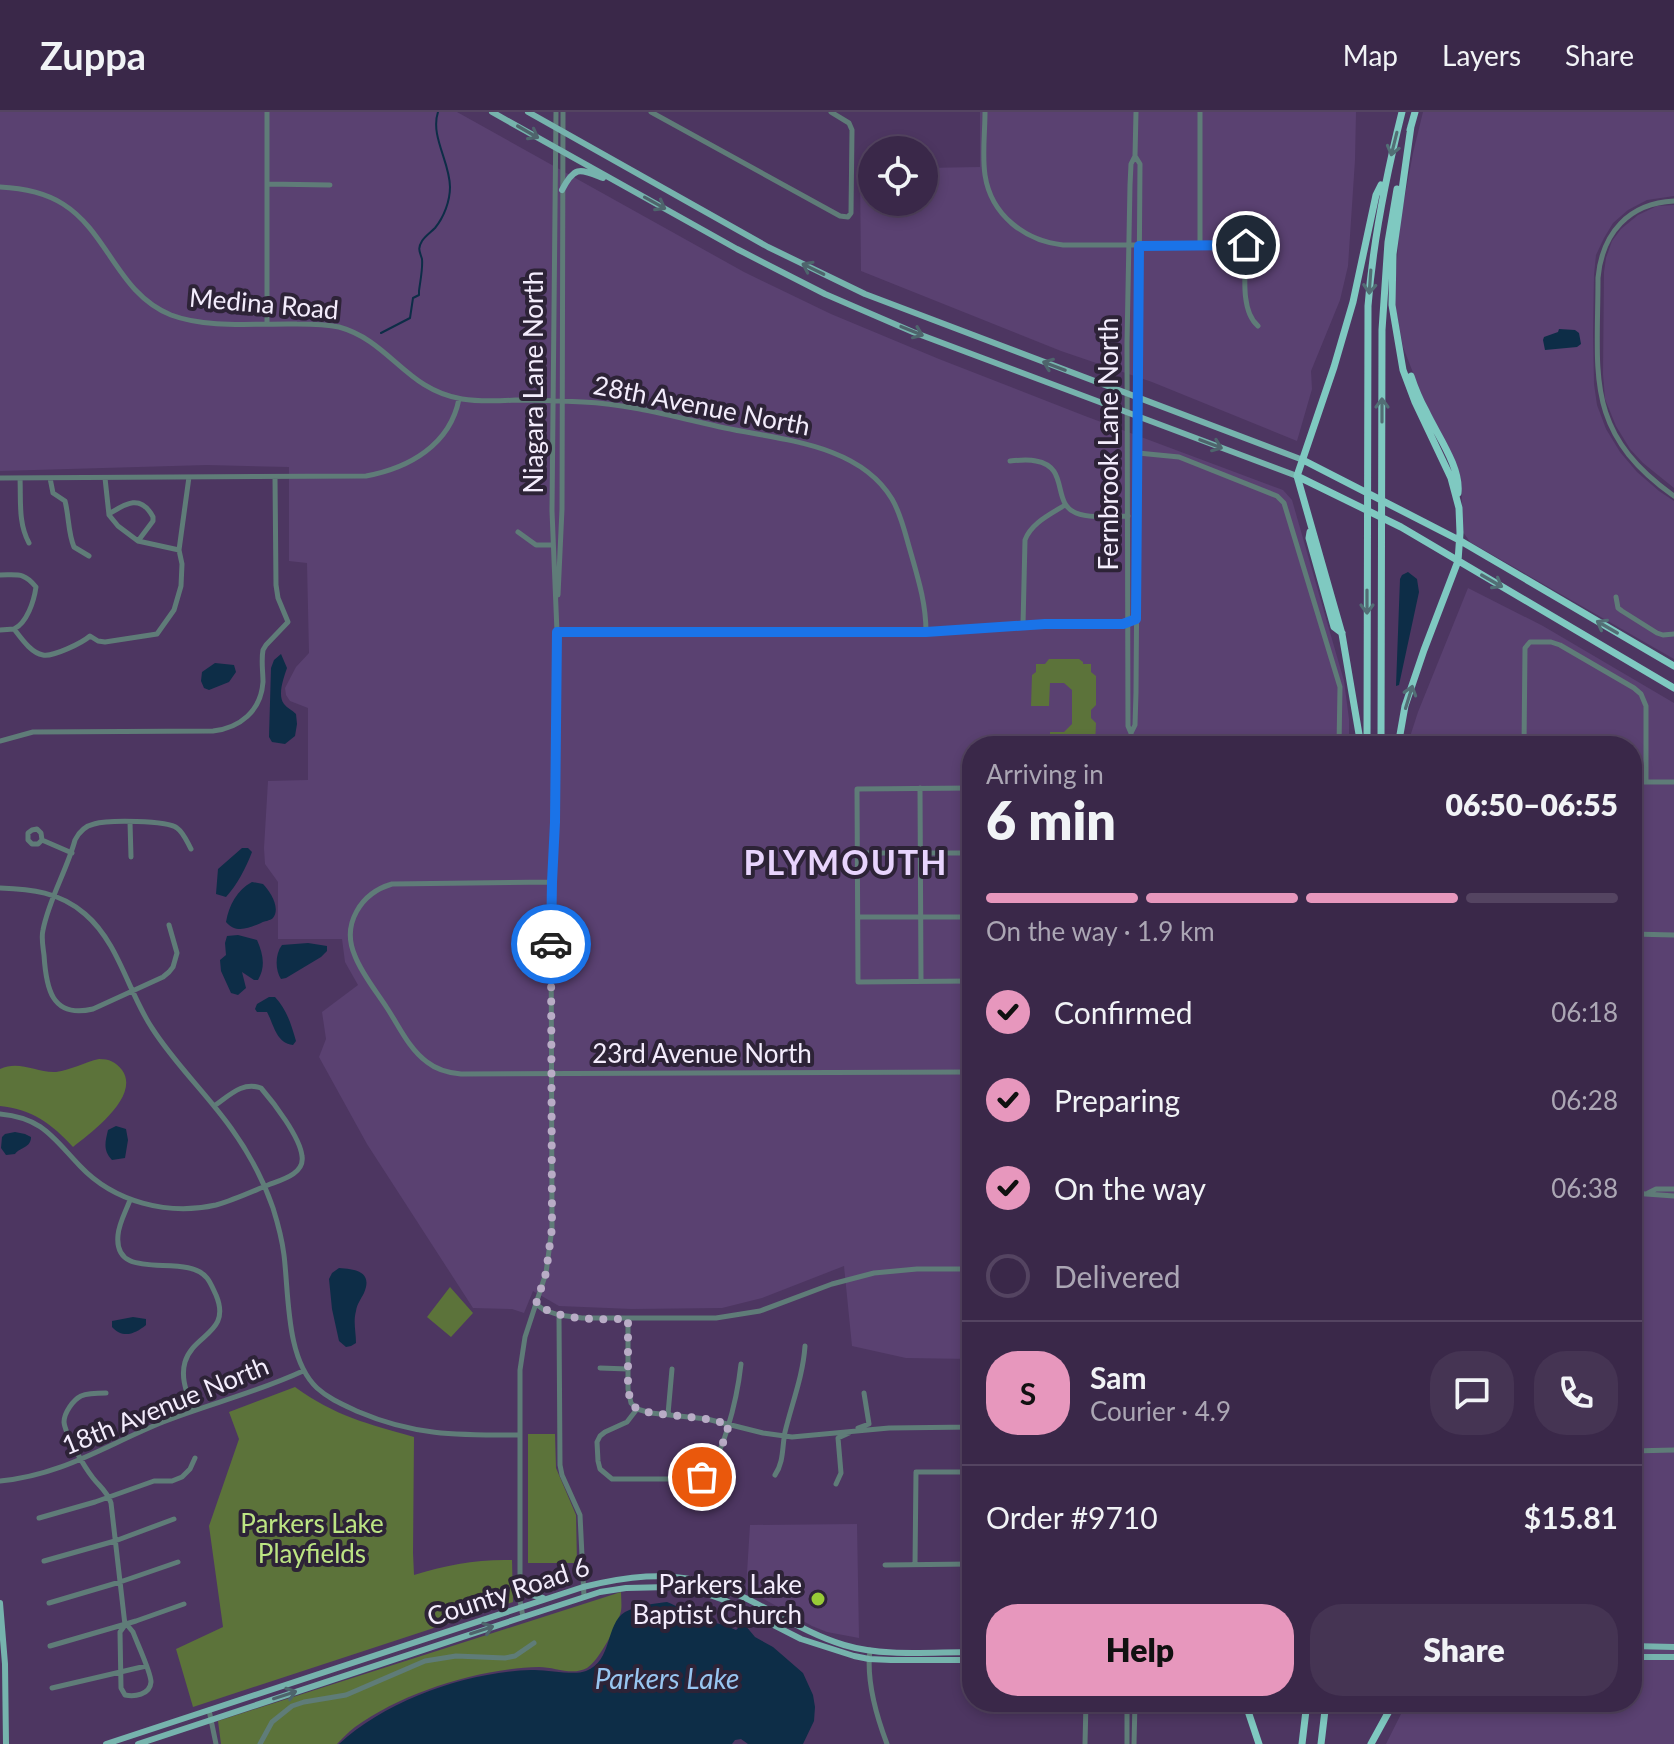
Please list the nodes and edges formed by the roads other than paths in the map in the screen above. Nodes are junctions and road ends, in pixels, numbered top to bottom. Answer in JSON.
{"nodes":[{"id":1,"x":267,"y":112,"type":"edge"},
{"id":2,"x":492,"y":112,"type":"edge"},
{"id":3,"x":528,"y":112,"type":"edge"},
{"id":4,"x":556,"y":112,"type":"edge"},
{"id":5,"x":563,"y":112,"type":"edge"},
{"id":6,"x":651,"y":112,"type":"edge"},
{"id":7,"x":831,"y":112,"type":"edge"},
{"id":8,"x":985,"y":112,"type":"edge"},
{"id":9,"x":1136,"y":112,"type":"edge"},
{"id":10,"x":1200,"y":112,"type":"edge"},
{"id":11,"x":1402,"y":112,"type":"edge"},
{"id":12,"x":1415,"y":112,"type":"edge"},
{"id":13,"x":1411,"y":126,"type":"junction"},
{"id":14,"x":559,"y":130,"type":"junction"},
{"id":15,"x":554,"y":147,"type":"junction"},
{"id":16,"x":562,"y":152,"type":"junction"},
{"id":17,"x":1135,"y":156,"type":"junction"},
{"id":18,"x":1386,"y":177,"type":"junction"},
{"id":19,"x":267,"y":184,"type":"junction"},
{"id":20,"x":621,"y":184,"type":"junction"},
{"id":21,"x":330,"y":185,"type":"dead end"},
{"id":22,"x":0,"y":187,"type":"edge"},
{"id":23,"x":562,"y":190,"type":"junction"},
{"id":24,"x":1674,"y":201,"type":"edge"},
{"id":25,"x":1128,"y":246,"type":"junction"},
{"id":26,"x":1139,"y":246,"type":"junction"},
{"id":27,"x":1200,"y":246,"type":"junction"},
{"id":28,"x":267,"y":324,"type":"junction"},
{"id":29,"x":1258,"y":326,"type":"dead end"},
{"id":30,"x":1127,"y":393,"type":"junction"},
{"id":31,"x":1138,"y":397,"type":"junction"},
{"id":32,"x":459,"y":399,"type":"junction"},
{"id":33,"x":553,"y":400,"type":"junction"},
{"id":34,"x":563,"y":401,"type":"junction"},
{"id":35,"x":1127,"y":412,"type":"junction"},
{"id":36,"x":1138,"y":416,"type":"junction"},
{"id":37,"x":1138,"y":453,"type":"junction"},
{"id":38,"x":1303,"y":460,"type":"junction"},
{"id":39,"x":1010,"y":461,"type":"dead end"},
{"id":40,"x":1297,"y":476,"type":"junction"},
{"id":41,"x":189,"y":477,"type":"junction"},
{"id":42,"x":275,"y":477,"type":"junction"},
{"id":43,"x":0,"y":478,"type":"edge"},
{"id":44,"x":20,"y":478,"type":"junction"},
{"id":45,"x":50,"y":478,"type":"junction"},
{"id":46,"x":105,"y":478,"type":"junction"},
{"id":47,"x":1674,"y":496,"type":"edge"},
{"id":48,"x":1065,"y":505,"type":"junction"},
{"id":49,"x":109,"y":515,"type":"junction"},
{"id":50,"x":1128,"y":516,"type":"junction"},
{"id":51,"x":518,"y":532,"type":"dead end"},
{"id":52,"x":1459,"y":540,"type":"junction"},
{"id":53,"x":138,"y":541,"type":"junction"},
{"id":54,"x":29,"y":543,"type":"dead end"},
{"id":55,"x":553,"y":545,"type":"junction"},
{"id":56,"x":561,"y":545,"type":"junction"},
{"id":57,"x":179,"y":550,"type":"junction"},
{"id":58,"x":89,"y":556,"type":"dead end"},
{"id":59,"x":1458,"y":561,"type":"junction"},
{"id":60,"x":0,"y":575,"type":"edge"},
{"id":61,"x":1616,"y":597,"type":"dead end"},
{"id":62,"x":556,"y":616,"type":"junction"},
{"id":63,"x":1136,"y":619,"type":"junction"},
{"id":64,"x":1128,"y":622,"type":"junction"},
{"id":65,"x":1023,"y":625,"type":"junction"},
{"id":66,"x":14,"y":629,"type":"junction"},
{"id":67,"x":0,"y":630,"type":"edge"},
{"id":68,"x":557,"y":632,"type":"junction"},
{"id":69,"x":926,"y":632,"type":"junction"},
{"id":70,"x":1674,"y":634,"type":"edge"},
{"id":71,"x":1674,"y":666,"type":"edge"},
{"id":72,"x":1674,"y":688,"type":"edge"},
{"id":73,"x":1131,"y":733,"type":"junction"},
{"id":74,"x":1131,"y":736,"type":"edge"},
{"id":75,"x":1339,"y":736,"type":"edge"},
{"id":76,"x":1362,"y":736,"type":"edge"},
{"id":77,"x":1364,"y":736,"type":"edge"},
{"id":78,"x":1381,"y":736,"type":"edge"},
{"id":79,"x":1400,"y":736,"type":"edge"},
{"id":80,"x":1524,"y":736,"type":"edge"},
{"id":81,"x":0,"y":741,"type":"edge"},
{"id":82,"x":1642,"y":782,"type":"edge"},
{"id":83,"x":1646,"y":782,"type":"junction"},
{"id":84,"x":1674,"y":782,"type":"edge"},
{"id":85,"x":920,"y":788,"type":"junction"},
{"id":86,"x":962,"y":788,"type":"edge"},
{"id":87,"x":130,"y":822,"type":"junction"},
{"id":88,"x":42,"y":840,"type":"dead end"},
{"id":89,"x":191,"y":849,"type":"dead end"},
{"id":90,"x":72,"y":853,"type":"junction"},
{"id":91,"x":858,"y":853,"type":"junction"},
{"id":92,"x":921,"y":853,"type":"junction"},
{"id":93,"x":962,"y":853,"type":"edge"},
{"id":94,"x":131,"y":857,"type":"dead end"},
{"id":95,"x":552,"y":882,"type":"junction"},
{"id":96,"x":0,"y":888,"type":"edge"},
{"id":97,"x":55,"y":896,"type":"junction"},
{"id":98,"x":858,"y":917,"type":"junction"},
{"id":99,"x":921,"y":917,"type":"junction"},
{"id":100,"x":962,"y":917,"type":"edge"},
{"id":101,"x":169,"y":925,"type":"dead end"},
{"id":102,"x":1642,"y":934,"type":"edge"},
{"id":103,"x":1674,"y":935,"type":"edge"},
{"id":104,"x":921,"y":981,"type":"junction"},
{"id":105,"x":962,"y":981,"type":"edge"},
{"id":106,"x":131,"y":991,"type":"junction"},
{"id":107,"x":962,"y":1072,"type":"edge"},
{"id":108,"x":552,"y":1074,"type":"junction"},
{"id":109,"x":214,"y":1106,"type":"junction"},
{"id":110,"x":0,"y":1114,"type":"edge"},
{"id":111,"x":265,"y":1187,"type":"junction"},
{"id":112,"x":1674,"y":1189,"type":"edge"},
{"id":113,"x":1642,"y":1193,"type":"edge"},
{"id":114,"x":1647,"y":1193,"type":"junction"},
{"id":115,"x":1674,"y":1196,"type":"edge"},
{"id":116,"x":130,"y":1200,"type":"junction"},
{"id":117,"x":962,"y":1269,"type":"edge"},
{"id":118,"x":536,"y":1304,"type":"junction"},
{"id":119,"x":559,"y":1315,"type":"junction"},
{"id":120,"x":628,"y":1319,"type":"junction"},
{"id":121,"x":805,"y":1346,"type":"dead end"},
{"id":122,"x":741,"y":1364,"type":"dead end"},
{"id":123,"x":600,"y":1368,"type":"dead end"},
{"id":124,"x":628,"y":1369,"type":"junction"},
{"id":125,"x":672,"y":1369,"type":"dead end"},
{"id":126,"x":303,"y":1371,"type":"junction"},
{"id":127,"x":106,"y":1393,"type":"dead end"},
{"id":128,"x":864,"y":1393,"type":"dead end"},
{"id":129,"x":637,"y":1409,"type":"junction"},
{"id":130,"x":193,"y":1411,"type":"junction"},
{"id":131,"x":668,"y":1414,"type":"junction"},
{"id":132,"x":729,"y":1424,"type":"junction"},
{"id":133,"x":962,"y":1427,"type":"edge"},
{"id":134,"x":854,"y":1430,"type":"junction"},
{"id":135,"x":519,"y":1435,"type":"junction"},
{"id":136,"x":784,"y":1437,"type":"junction"},
{"id":137,"x":1674,"y":1450,"type":"edge"},
{"id":138,"x":1642,"y":1451,"type":"edge"},
{"id":139,"x":195,"y":1458,"type":"dead end"},
{"id":140,"x":81,"y":1460,"type":"junction"},
{"id":141,"x":962,"y":1472,"type":"edge"},
{"id":142,"x":775,"y":1475,"type":"dead end"},
{"id":143,"x":0,"y":1481,"type":"edge"},
{"id":144,"x":836,"y":1484,"type":"dead end"},
{"id":145,"x":109,"y":1497,"type":"junction"},
{"id":146,"x":39,"y":1518,"type":"dead end"},
{"id":147,"x":174,"y":1519,"type":"dead end"},
{"id":148,"x":115,"y":1541,"type":"junction"},
{"id":149,"x":44,"y":1561,"type":"dead end"},
{"id":150,"x":178,"y":1562,"type":"dead end"},
{"id":151,"x":962,"y":1564,"type":"edge"},
{"id":152,"x":885,"y":1565,"type":"dead end"},
{"id":153,"x":915,"y":1565,"type":"junction"},
{"id":154,"x":120,"y":1582,"type":"junction"},
{"id":155,"x":520,"y":1584,"type":"junction"},
{"id":156,"x":583,"y":1587,"type":"junction"},
{"id":157,"x":584,"y":1597,"type":"junction"},
{"id":158,"x":547,"y":1598,"type":"junction"},
{"id":159,"x":0,"y":1603,"type":"edge"},
{"id":160,"x":49,"y":1603,"type":"dead end"},
{"id":161,"x":184,"y":1604,"type":"dead end"},
{"id":162,"x":521,"y":1607,"type":"junction"},
{"id":163,"x":523,"y":1617,"type":"junction"},
{"id":164,"x":125,"y":1625,"type":"junction"},
{"id":165,"x":534,"y":1643,"type":"dead end"},
{"id":166,"x":50,"y":1646,"type":"dead end"},
{"id":167,"x":1642,"y":1646,"type":"edge"},
{"id":168,"x":1674,"y":1647,"type":"edge"},
{"id":169,"x":870,"y":1650,"type":"junction"},
{"id":170,"x":962,"y":1652,"type":"edge"},
{"id":171,"x":1642,"y":1657,"type":"edge"},
{"id":172,"x":1674,"y":1657,"type":"edge"},
{"id":173,"x":869,"y":1659,"type":"junction"},
{"id":174,"x":962,"y":1660,"type":"edge"},
{"id":175,"x":146,"y":1666,"type":"junction"},
{"id":176,"x":121,"y":1672,"type":"junction"},
{"id":177,"x":52,"y":1688,"type":"dead end"},
{"id":178,"x":209,"y":1710,"type":"junction"},
{"id":179,"x":1086,"y":1712,"type":"edge"},
{"id":180,"x":1127,"y":1712,"type":"edge"},
{"id":181,"x":1135,"y":1712,"type":"edge"},
{"id":182,"x":1248,"y":1712,"type":"edge"},
{"id":183,"x":1306,"y":1712,"type":"edge"},
{"id":184,"x":1325,"y":1712,"type":"edge"},
{"id":185,"x":1389,"y":1712,"type":"edge"},
{"id":186,"x":211,"y":1720,"type":"junction"},
{"id":187,"x":6,"y":1741,"type":"edge"},
{"id":188,"x":106,"y":1744,"type":"edge"},
{"id":189,"x":138,"y":1744,"type":"edge"},
{"id":190,"x":216,"y":1744,"type":"edge"},
{"id":191,"x":260,"y":1744,"type":"edge"},
{"id":192,"x":887,"y":1744,"type":"edge"},
{"id":193,"x":1085,"y":1744,"type":"edge"},
{"id":194,"x":1127,"y":1744,"type":"edge"},
{"id":195,"x":1134,"y":1744,"type":"edge"},
{"id":196,"x":1259,"y":1744,"type":"edge"},
{"id":197,"x":1302,"y":1744,"type":"edge"},
{"id":198,"x":1321,"y":1744,"type":"edge"},
{"id":199,"x":1371,"y":1744,"type":"edge"}],
"edges":[{"from":1,"to":19,"type":"street"},
{"from":2,"to":15,"type":"main road","one_way":true},
{"from":3,"to":14,"type":"main road"},
{"from":4,"to":14,"type":"street"},
{"from":5,"to":14,"type":"street"},
{"from":6,"to":7,"type":"street"},
{"from":8,"to":25,"type":"street"},
{"from":9,"to":17,"type":"street","name":"Fernbrook Lane North"},
{"from":10,"to":27,"type":"street"},
{"from":11,"to":18,"type":"highway","one_way":true},
{"from":12,"to":13,"type":"highway"},
{"from":13,"to":52,"type":"highway"},
{"from":78,"to":13,"type":"highway","one_way":true},
{"from":14,"to":15,"type":"street","name":"Niagara Lane North"},
{"from":14,"to":16,"type":"street","name":"Niagara Lane North"},
{"from":30,"to":14,"type":"main road","one_way":true},
{"from":15,"to":16,"type":"main road"},
{"from":15,"to":33,"type":"street","name":"Niagara Lane North"},
{"from":16,"to":20,"type":"main road"},
{"from":16,"to":23,"type":"street","name":"Niagara Lane North"},
{"from":17,"to":25,"type":"street","name":"Fernbrook Lane North"},
{"from":17,"to":26,"type":"street","name":"Fernbrook Lane North"},
{"from":18,"to":38,"type":"highway"},
{"from":18,"to":77,"type":"highway","one_way":true},
{"from":19,"to":21,"type":"street"},
{"from":19,"to":28,"type":"street"},
{"from":20,"to":23,"type":"main road"},
{"from":20,"to":35,"type":"main road","one_way":true},
{"from":22,"to":28,"type":"street","name":"Medina Road"},
{"from":23,"to":34,"type":"street","name":"Niagara Lane North"},
{"from":24,"to":47,"type":"street"},
{"from":25,"to":26,"type":"street"},
{"from":25,"to":30,"type":"street","name":"Fernbrook Lane North"},
{"from":26,"to":27,"type":"street"},
{"from":26,"to":31,"type":"street","name":"Fernbrook Lane North"},
{"from":27,"to":29,"type":"street"},
{"from":28,"to":32,"type":"street","name":"Medina Road"},
{"from":30,"to":31,"type":"main road"},
{"from":30,"to":35,"type":"street","name":"Fernbrook Lane North"},
{"from":31,"to":36,"type":"street","name":"Fernbrook Lane North"},
{"from":31,"to":38,"type":"main road"},
{"from":32,"to":33,"type":"street","name":"28th Avenue North"},
{"from":32,"to":42,"type":"street"},
{"from":33,"to":34,"type":"street","name":"28th Avenue North"},
{"from":33,"to":55,"type":"street","name":"Niagara Lane North"},
{"from":34,"to":56,"type":"street","name":"Niagara Lane North"},
{"from":34,"to":69,"type":"street","name":"28th Avenue North"},
{"from":35,"to":36,"type":"main road"},
{"from":35,"to":50,"type":"street","name":"Fernbrook Lane North"},
{"from":36,"to":37,"type":"street","name":"Fernbrook Lane North"},
{"from":36,"to":40,"type":"main road","one_way":true},
{"from":37,"to":63,"type":"street","name":"Fernbrook Lane North"},
{"from":37,"to":75,"type":"street"},
{"from":38,"to":40,"type":"highway"},
{"from":38,"to":52,"type":"highway"},
{"from":39,"to":48,"type":"street"},
{"from":40,"to":59,"type":"highway"},
{"from":40,"to":76,"type":"highway"},
{"from":41,"to":42,"type":"street"},
{"from":41,"to":46,"type":"street"},
{"from":41,"to":57,"type":"street"},
{"from":42,"to":81,"type":"street"},
{"from":43,"to":44,"type":"street"},
{"from":44,"to":45,"type":"street"},
{"from":44,"to":54,"type":"street"},
{"from":45,"to":46,"type":"street"},
{"from":45,"to":58,"type":"street"},
{"from":46,"to":49,"type":"street"},
{"from":48,"to":50,"type":"street"},
{"from":48,"to":65,"type":"street"},
{"from":49,"to":53,"type":"street"},
{"from":49,"to":53,"type":"street"},
{"from":50,"to":64,"type":"street","name":"Fernbrook Lane North"},
{"from":51,"to":55,"type":"street"},
{"from":52,"to":59,"type":"highway"},
{"from":71,"to":52,"type":"highway","one_way":true},
{"from":53,"to":57,"type":"street"},
{"from":55,"to":56,"type":"street"},
{"from":55,"to":62,"type":"street","name":"Niagara Lane North"},
{"from":56,"to":62,"type":"street","name":"Niagara Lane North"},
{"from":57,"to":66,"type":"street"},
{"from":59,"to":72,"type":"highway","one_way":true},
{"from":79,"to":59,"type":"highway","one_way":true},
{"from":60,"to":66,"type":"street"},
{"from":61,"to":70,"type":"street"},
{"from":62,"to":68,"type":"street","name":"Niagara Lane North"},
{"from":63,"to":64,"type":"street"},
{"from":63,"to":73,"type":"street","name":"Fernbrook Lane North"},
{"from":64,"to":65,"type":"street"},
{"from":64,"to":73,"type":"street","name":"Fernbrook Lane North"},
{"from":65,"to":69,"type":"street"},
{"from":66,"to":67,"type":"street"},
{"from":68,"to":69,"type":"street"},
{"from":68,"to":95,"type":"street","name":"Niagara Lane North"},
{"from":73,"to":74,"type":"street","name":"Fernbrook Lane North"},
{"from":80,"to":83,"type":"street"},
{"from":82,"to":83,"type":"street"},
{"from":83,"to":84,"type":"street"},
{"from":85,"to":86,"type":"street"},
{"from":85,"to":91,"type":"street"},
{"from":85,"to":92,"type":"street"},
{"from":87,"to":89,"type":"street"},
{"from":87,"to":90,"type":"street"},
{"from":87,"to":94,"type":"street"},
{"from":88,"to":90,"type":"street"},
{"from":90,"to":97,"type":"street"},
{"from":91,"to":92,"type":"street"},
{"from":91,"to":98,"type":"street"},
{"from":92,"to":93,"type":"street"},
{"from":92,"to":99,"type":"street"},
{"from":95,"to":108,"type":"street","name":"Niagara Lane North"},
{"from":95,"to":108,"type":"street","name":"23rd Avenue North"},
{"from":96,"to":97,"type":"street"},
{"from":97,"to":106,"type":"street"},
{"from":97,"to":106,"type":"street"},
{"from":98,"to":99,"type":"street"},
{"from":98,"to":104,"type":"street"},
{"from":99,"to":100,"type":"street"},
{"from":99,"to":104,"type":"street"},
{"from":101,"to":106,"type":"street"},
{"from":102,"to":103,"type":"street"},
{"from":104,"to":105,"type":"street"},
{"from":106,"to":109,"type":"street"},
{"from":107,"to":108,"type":"street","name":"23rd Avenue North"},
{"from":108,"to":118,"type":"street","name":"Niagara Lane North"},
{"from":109,"to":111,"type":"street"},
{"from":109,"to":111,"type":"street"},
{"from":110,"to":116,"type":"street"},
{"from":111,"to":116,"type":"street"},
{"from":111,"to":126,"type":"street"},
{"from":112,"to":114,"type":"street"},
{"from":113,"to":114,"type":"street"},
{"from":114,"to":115,"type":"street"},
{"from":116,"to":130,"type":"street"},
{"from":117,"to":120,"type":"street"},
{"from":118,"to":119,"type":"street"},
{"from":118,"to":135,"type":"street","name":"Niagara Lane North"},
{"from":119,"to":120,"type":"street"},
{"from":119,"to":156,"type":"street"},
{"from":120,"to":124,"type":"street"},
{"from":121,"to":136,"type":"street"},
{"from":122,"to":132,"type":"street"},
{"from":123,"to":124,"type":"street"},
{"from":124,"to":129,"type":"street"},
{"from":125,"to":131,"type":"street"},
{"from":126,"to":130,"type":"street","name":"18th Avenue North"},
{"from":126,"to":135,"type":"street","name":"18th Avenue North"},
{"from":127,"to":140,"type":"street"},
{"from":128,"to":134,"type":"street"},
{"from":129,"to":131,"type":"street"},
{"from":129,"to":132,"type":"street"},
{"from":130,"to":140,"type":"street","name":"18th Avenue North"},
{"from":131,"to":132,"type":"street"},
{"from":132,"to":136,"type":"street"},
{"from":133,"to":134,"type":"street"},
{"from":134,"to":136,"type":"street"},
{"from":134,"to":144,"type":"street"},
{"from":135,"to":155,"type":"street"},
{"from":136,"to":142,"type":"street"},
{"from":137,"to":138,"type":"street"},
{"from":139,"to":145,"type":"street"},
{"from":140,"to":143,"type":"street","name":"18th Avenue North"},
{"from":140,"to":145,"type":"street"},
{"from":141,"to":153,"type":"street"},
{"from":145,"to":146,"type":"street"},
{"from":145,"to":148,"type":"street"},
{"from":147,"to":148,"type":"street"},
{"from":148,"to":149,"type":"street"},
{"from":148,"to":154,"type":"street"},
{"from":150,"to":154,"type":"street"},
{"from":151,"to":153,"type":"street"},
{"from":152,"to":153,"type":"street"},
{"from":154,"to":160,"type":"street"},
{"from":154,"to":164,"type":"street"},
{"from":155,"to":158,"type":"main road"},
{"from":155,"to":162,"type":"street"},
{"from":156,"to":157,"type":"street"},
{"from":156,"to":158,"type":"main road","name":"County Road 6"},
{"from":156,"to":169,"type":"main road","name":"County Road 6"},
{"from":157,"to":163,"type":"main road","name":"County Road 6"},
{"from":157,"to":173,"type":"main road","name":"County Road 6"},
{"from":158,"to":162,"type":"main road","name":"County Road 6"},
{"from":159,"to":187,"type":"main road"},
{"from":161,"to":164,"type":"street"},
{"from":162,"to":163,"type":"street"},
{"from":162,"to":178,"type":"main road","name":"County Road 6"},
{"from":186,"to":163,"type":"main road","name":"County Road 6","one_way":true},
{"from":164,"to":166,"type":"street"},
{"from":164,"to":175,"type":"street"},
{"from":164,"to":176,"type":"street"},
{"from":165,"to":191,"type":"street"},
{"from":167,"to":168,"type":"main road"},
{"from":169,"to":170,"type":"main road","name":"County Road 6"},
{"from":169,"to":173,"type":"street"},
{"from":171,"to":172,"type":"main road"},
{"from":173,"to":174,"type":"main road","name":"County Road 6"},
{"from":173,"to":192,"type":"street"},
{"from":175,"to":176,"type":"street"},
{"from":175,"to":176,"type":"street"},
{"from":176,"to":177,"type":"street"},
{"from":178,"to":186,"type":"street"},
{"from":178,"to":188,"type":"main road","name":"County Road 6"},
{"from":179,"to":193,"type":"street"},
{"from":180,"to":194,"type":"street"},
{"from":181,"to":195,"type":"street"},
{"from":182,"to":196,"type":"highway"},
{"from":183,"to":197,"type":"highway"},
{"from":184,"to":198,"type":"highway"},
{"from":185,"to":199,"type":"highway"},
{"from":186,"to":189,"type":"main road","name":"County Road 6"},
{"from":186,"to":190,"type":"street"}]}
